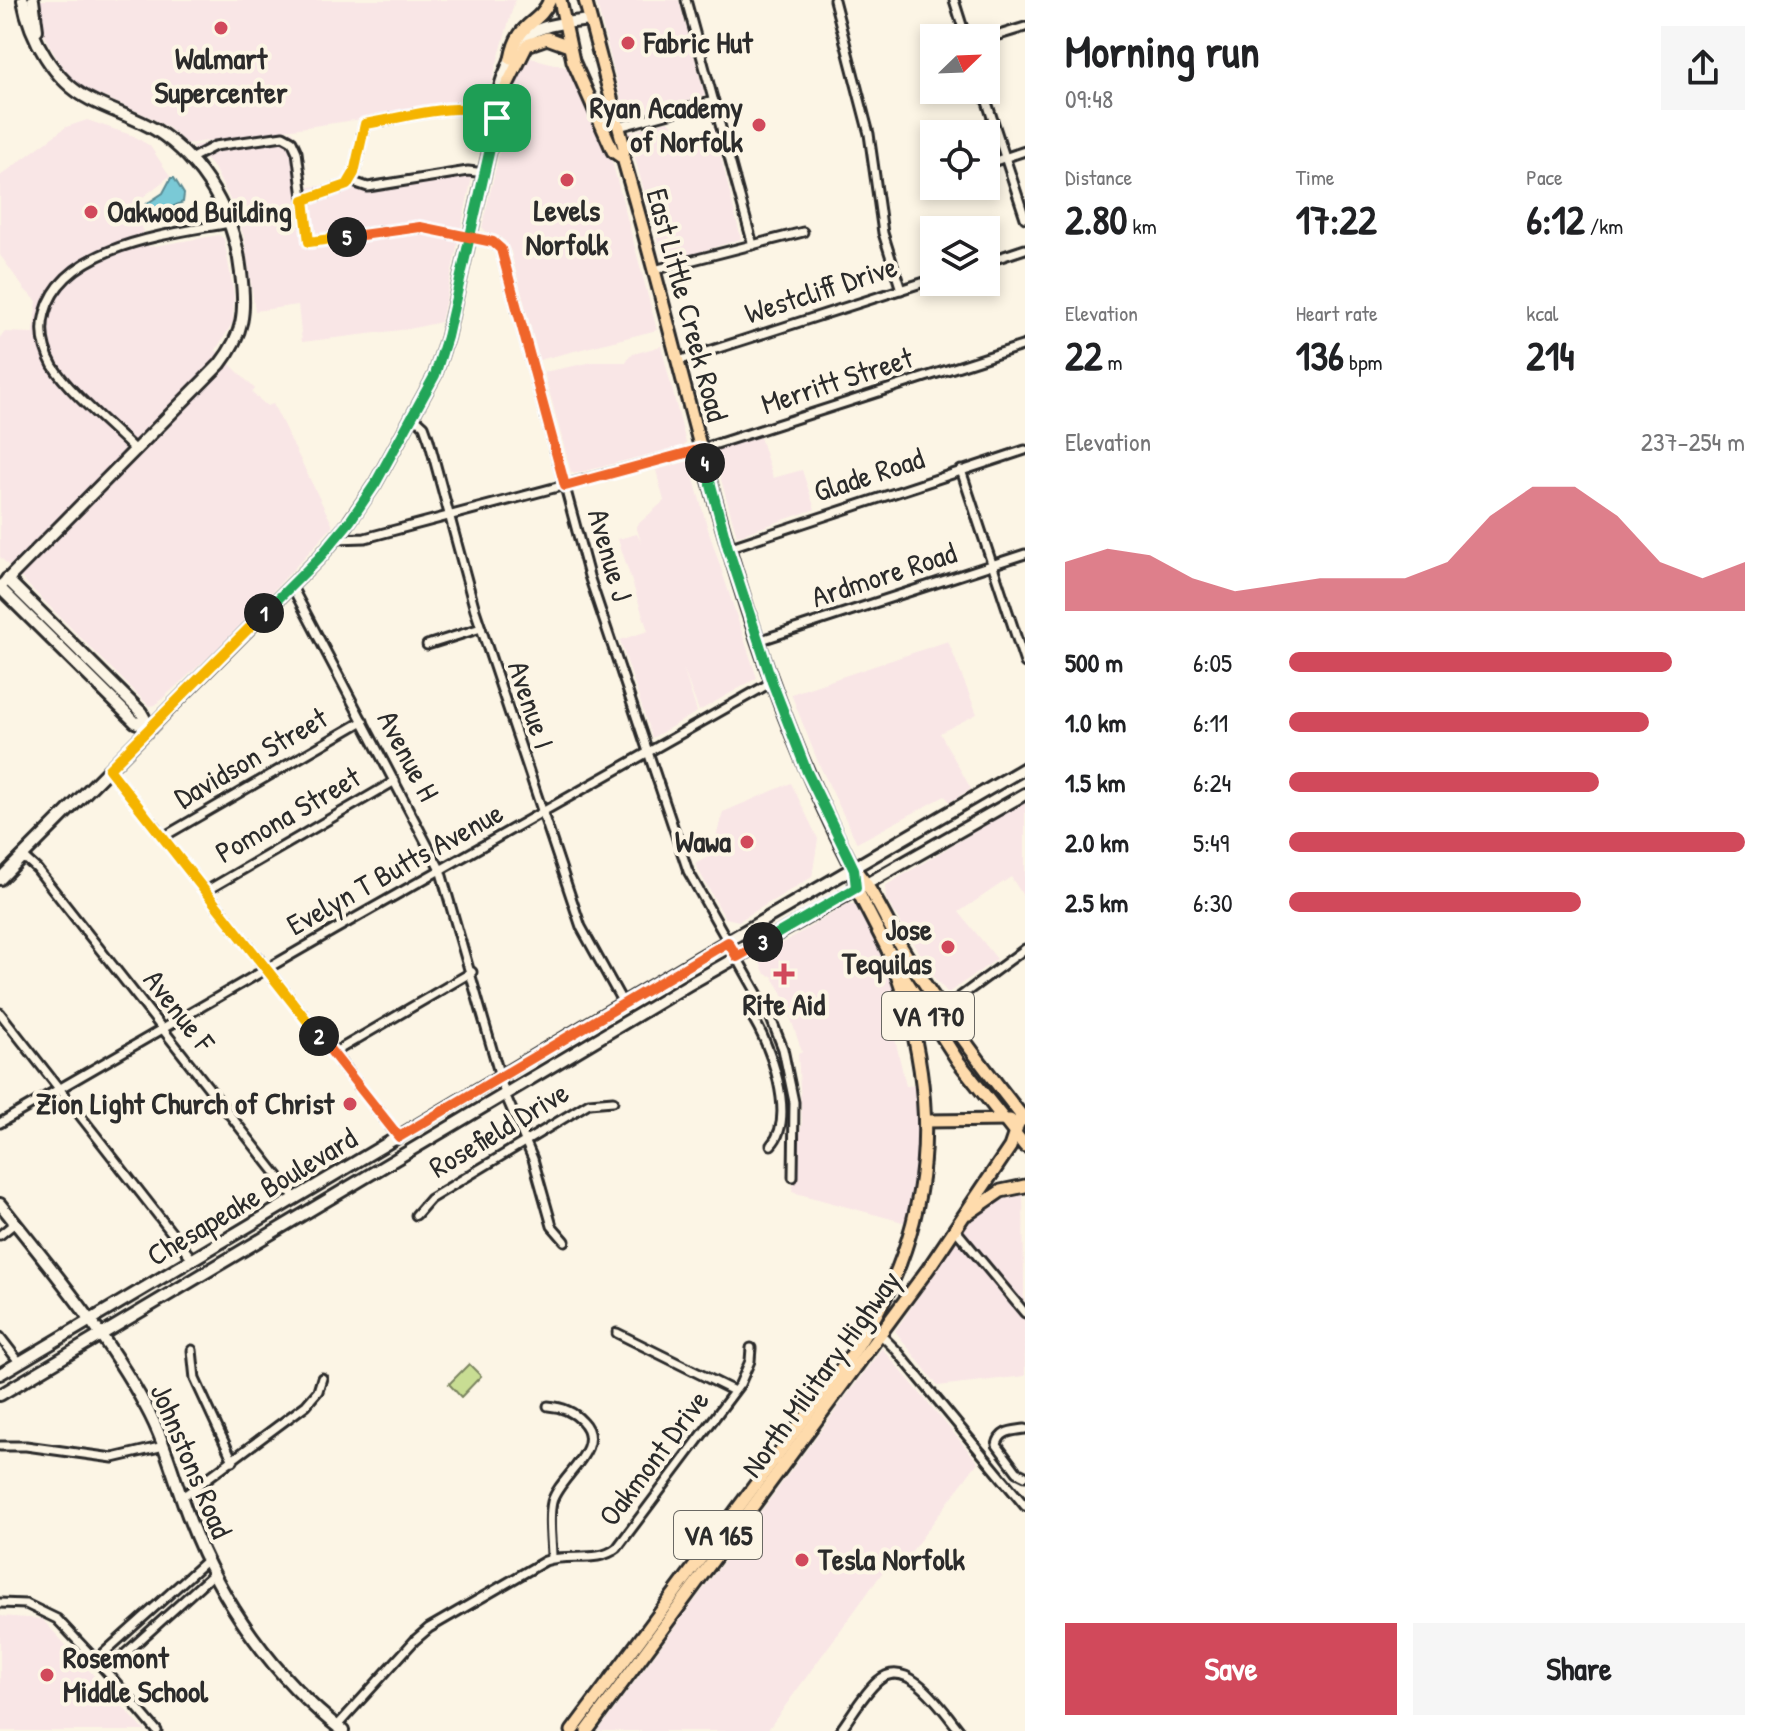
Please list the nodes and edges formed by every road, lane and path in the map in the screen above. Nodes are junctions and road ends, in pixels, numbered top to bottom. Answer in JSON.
{"nodes":[{"id":1,"x":23,"y":0,"type":"edge"},
{"id":2,"x":33,"y":0,"type":"edge"},
{"id":3,"x":550,"y":0,"type":"edge"},
{"id":4,"x":560,"y":0,"type":"edge"},
{"id":5,"x":585,"y":0,"type":"edge"},
{"id":6,"x":686,"y":0,"type":"edge"},
{"id":7,"x":834,"y":0,"type":"edge"},
{"id":8,"x":954,"y":0,"type":"edge"},
{"id":9,"x":590,"y":20,"type":"junction"},
{"id":10,"x":564,"y":23,"type":"junction"},
{"id":11,"x":962,"y":24,"type":"edge"},
{"id":12,"x":1025,"y":27,"type":"edge"},
{"id":13,"x":1000,"y":35,"type":"edge"},
{"id":14,"x":39,"y":44,"type":"junction"},
{"id":15,"x":569,"y":46,"type":"junction"},
{"id":16,"x":511,"y":59,"type":"junction"},
{"id":17,"x":502,"y":95,"type":"junction"},
{"id":18,"x":714,"y":101,"type":"junction"},
{"id":19,"x":988,"y":104,"type":"edge"},
{"id":20,"x":498,"y":113,"type":"junction"},
{"id":21,"x":618,"y":127,"type":"junction"},
{"id":22,"x":1025,"y":151,"type":"edge"},
{"id":23,"x":1005,"y":157,"type":"junction"},
{"id":24,"x":623,"y":158,"type":"junction"},
{"id":25,"x":190,"y":159,"type":"junction"},
{"id":26,"x":1000,"y":159,"type":"edge"},
{"id":27,"x":485,"y":173,"type":"junction"},
{"id":28,"x":350,"y":181,"type":"junction"},
{"id":29,"x":304,"y":200,"type":"junction"},
{"id":30,"x":1025,"y":218,"type":"edge"},
{"id":31,"x":229,"y":223,"type":"junction"},
{"id":32,"x":803,"y":232,"type":"dead end"},
{"id":33,"x":470,"y":238,"type":"junction"},
{"id":34,"x":753,"y":245,"type":"junction"},
{"id":35,"x":1025,"y":249,"type":"edge"},
{"id":36,"x":1000,"y":257,"type":"edge"},
{"id":37,"x":654,"y":270,"type":"junction"},
{"id":38,"x":920,"y":284,"type":"edge"},
{"id":39,"x":901,"y":290,"type":"junction"},
{"id":40,"x":1025,"y":345,"type":"edge"},
{"id":41,"x":678,"y":361,"type":"junction"},
{"id":42,"x":413,"y":416,"type":"junction"},
{"id":43,"x":701,"y":449,"type":"junction"},
{"id":44,"x":135,"y":450,"type":"junction"},
{"id":45,"x":1025,"y":450,"type":"edge"},
{"id":46,"x":961,"y":470,"type":"junction"},
{"id":47,"x":565,"y":486,"type":"junction"},
{"id":48,"x":449,"y":516,"type":"junction"},
{"id":49,"x":336,"y":539,"type":"junction"},
{"id":50,"x":728,"y":548,"type":"junction"},
{"id":51,"x":1025,"y":554,"type":"edge"},
{"id":52,"x":992,"y":565,"type":"junction"},
{"id":53,"x":2,"y":582,"type":"edge"},
{"id":54,"x":291,"y":585,"type":"junction"},
{"id":55,"x":481,"y":628,"type":"junction"},
{"id":56,"x":758,"y":641,"type":"junction"},
{"id":57,"x":427,"y":645,"type":"dead end"},
{"id":58,"x":1025,"y":663,"type":"edge"},
{"id":59,"x":772,"y":682,"type":"junction"},
{"id":60,"x":363,"y":721,"type":"junction"},
{"id":61,"x":150,"y":728,"type":"junction"},
{"id":62,"x":648,"y":753,"type":"junction"},
{"id":63,"x":1025,"y":768,"type":"edge"},
{"id":64,"x":109,"y":769,"type":"junction"},
{"id":65,"x":395,"y":781,"type":"junction"},
{"id":66,"x":1025,"y":794,"type":"edge"},
{"id":67,"x":542,"y":813,"type":"junction"},
{"id":68,"x":163,"y":837,"type":"junction"},
{"id":69,"x":21,"y":859,"type":"junction"},
{"id":70,"x":440,"y":869,"type":"junction"},
{"id":71,"x":854,"y":869,"type":"junction"},
{"id":72,"x":0,"y":879,"type":"edge"},
{"id":73,"x":861,"y":886,"type":"junction"},
{"id":74,"x":206,"y":891,"type":"junction"},
{"id":75,"x":728,"y":942,"type":"junction"},
{"id":76,"x":1025,"y":949,"type":"edge"},
{"id":77,"x":888,"y":950,"type":"junction"},
{"id":78,"x":737,"y":957,"type":"junction"},
{"id":79,"x":266,"y":968,"type":"junction"},
{"id":80,"x":472,"y":972,"type":"junction"},
{"id":81,"x":623,"y":1003,"type":"junction"},
{"id":82,"x":763,"y":1003,"type":"junction"},
{"id":83,"x":942,"y":1010,"type":"junction"},
{"id":84,"x":0,"y":1013,"type":"edge"},
{"id":85,"x":163,"y":1029,"type":"junction"},
{"id":86,"x":333,"y":1053,"type":"junction"},
{"id":87,"x":500,"y":1076,"type":"junction"},
{"id":88,"x":59,"y":1089,"type":"junction"},
{"id":89,"x":505,"y":1094,"type":"junction"},
{"id":90,"x":613,"y":1101,"type":"dead end"},
{"id":91,"x":1024,"y":1115,"type":"edge"},
{"id":92,"x":926,"y":1121,"type":"junction"},
{"id":93,"x":956,"y":1121,"type":"junction"},
{"id":94,"x":1005,"y":1122,"type":"junction"},
{"id":95,"x":0,"y":1123,"type":"edge"},
{"id":96,"x":1016,"y":1135,"type":"junction"},
{"id":97,"x":399,"y":1137,"type":"junction"},
{"id":98,"x":526,"y":1141,"type":"junction"},
{"id":99,"x":771,"y":1145,"type":"dead end"},
{"id":100,"x":1025,"y":1146,"type":"edge"},
{"id":101,"x":924,"y":1162,"type":"junction"},
{"id":102,"x":793,"y":1177,"type":"dead end"},
{"id":103,"x":1025,"y":1186,"type":"edge"},
{"id":104,"x":296,"y":1199,"type":"junction"},
{"id":105,"x":0,"y":1204,"type":"edge"},
{"id":106,"x":416,"y":1215,"type":"dead end"},
{"id":107,"x":15,"y":1223,"type":"junction"},
{"id":108,"x":954,"y":1228,"type":"junction"},
{"id":109,"x":0,"y":1235,"type":"edge"},
{"id":110,"x":565,"y":1241,"type":"dead end"},
{"id":111,"x":194,"y":1260,"type":"junction"},
{"id":112,"x":1025,"y":1313,"type":"edge"},
{"id":113,"x":91,"y":1321,"type":"junction"},
{"id":114,"x":871,"y":1325,"type":"junction"},
{"id":115,"x":617,"y":1333,"type":"dead end"},
{"id":116,"x":881,"y":1334,"type":"junction"},
{"id":117,"x":102,"y":1336,"type":"junction"},
{"id":118,"x":0,"y":1337,"type":"edge"},
{"id":119,"x":751,"y":1348,"type":"dead end"},
{"id":120,"x":192,"y":1350,"type":"dead end"},
{"id":121,"x":20,"y":1363,"type":"junction"},
{"id":122,"x":0,"y":1374,"type":"edge"},
{"id":123,"x":322,"y":1378,"type":"dead end"},
{"id":124,"x":734,"y":1391,"type":"junction"},
{"id":125,"x":0,"y":1395,"type":"edge"},
{"id":126,"x":548,"y":1406,"type":"dead end"},
{"id":127,"x":1025,"y":1429,"type":"edge"},
{"id":128,"x":0,"y":1446,"type":"edge"},
{"id":129,"x":164,"y":1446,"type":"junction"},
{"id":130,"x":233,"y":1461,"type":"junction"},
{"id":131,"x":1025,"y":1476,"type":"edge"},
{"id":132,"x":181,"y":1498,"type":"junction"},
{"id":133,"x":1025,"y":1506,"type":"edge"},
{"id":134,"x":552,"y":1558,"type":"junction"},
{"id":135,"x":207,"y":1560,"type":"junction"},
{"id":136,"x":213,"y":1574,"type":"junction"},
{"id":137,"x":0,"y":1603,"type":"edge"},
{"id":138,"x":96,"y":1660,"type":"junction"},
{"id":139,"x":106,"y":1671,"type":"junction"},
{"id":140,"x":340,"y":1729,"type":"edge"},
{"id":141,"x":157,"y":1731,"type":"edge"},
{"id":142,"x":572,"y":1731,"type":"edge"},
{"id":143,"x":587,"y":1731,"type":"edge"},
{"id":144,"x":840,"y":1731,"type":"edge"},
{"id":145,"x":960,"y":1731,"type":"edge"}],
"edges":[{"from":1,"to":14,"type":"main road"},
{"from":2,"to":14,"type":"main road"},
{"from":3,"to":16,"type":"main road"},
{"from":4,"to":10,"type":"main road","name":"East Little Creek Road","number":"VA 165"},
{"from":5,"to":9,"type":"main road","name":"East Little Creek Road","number":"VA 165"},
{"from":6,"to":18,"type":"street"},
{"from":7,"to":39,"type":"street"},
{"from":8,"to":11,"type":"street"},
{"from":9,"to":10,"type":"main road"},
{"from":9,"to":21,"type":"main road","name":"East Little Creek Road","number":"VA 165"},
{"from":10,"to":15,"type":"main road","name":"East Little Creek Road","number":"VA 165"},
{"from":10,"to":16,"type":"main road"},
{"from":12,"to":13,"type":"street"},
{"from":14,"to":25,"type":"main road"},
{"from":15,"to":17,"type":"main road"},
{"from":15,"to":24,"type":"main road","name":"East Little Creek Road","number":"VA 165"},
{"from":16,"to":17,"type":"main road"},
{"from":17,"to":20,"type":"main road"},
{"from":18,"to":21,"type":"street"},
{"from":18,"to":34,"type":"street"},
{"from":19,"to":23,"type":"street"},
{"from":20,"to":27,"type":"main road"},
{"from":20,"to":28,"type":"street"},
{"from":21,"to":24,"type":"main road","name":"East Little Creek Road","number":"VA 165"},
{"from":22,"to":23,"type":"street"},
{"from":23,"to":26,"type":"street"},
{"from":23,"to":30,"type":"street"},
{"from":24,"to":37,"type":"main road","name":"East Little Creek Road","number":"VA 165"},
{"from":25,"to":29,"type":"street"},
{"from":25,"to":31,"type":"main road"},
{"from":27,"to":28,"type":"street"},
{"from":27,"to":33,"type":"main road"},
{"from":28,"to":29,"type":"street"},
{"from":29,"to":33,"type":"street","name":"Avenue J"},
{"from":31,"to":44,"type":"main road"},
{"from":31,"to":44,"type":"street"},
{"from":32,"to":34,"type":"street"},
{"from":33,"to":42,"type":"main road"},
{"from":33,"to":47,"type":"street","name":"Avenue J"},
{"from":34,"to":37,"type":"street"},
{"from":35,"to":36,"type":"street"},
{"from":37,"to":41,"type":"main road","name":"East Little Creek Road","number":"VA 165"},
{"from":38,"to":39,"type":"street","name":"Westcliff Drive"},
{"from":39,"to":41,"type":"street","name":"Westcliff Drive"},
{"from":40,"to":43,"type":"street","name":"Merritt Street"},
{"from":41,"to":43,"type":"main road","name":"East Little Creek Road","number":"VA 165"},
{"from":42,"to":48,"type":"street","name":"Avenue I"},
{"from":42,"to":49,"type":"main road"},
{"from":43,"to":47,"type":"street","name":"Merritt Street"},
{"from":43,"to":50,"type":"main road","name":"East Little Creek Road","number":"VA 165"},
{"from":44,"to":53,"type":"main road"},
{"from":45,"to":46,"type":"street","name":"Glade Road"},
{"from":46,"to":50,"type":"street","name":"Glade Road"},
{"from":46,"to":52,"type":"street"},
{"from":47,"to":48,"type":"street","name":"Merritt Street"},
{"from":47,"to":62,"type":"street","name":"Avenue J"},
{"from":48,"to":49,"type":"street","name":"Merritt Street"},
{"from":48,"to":55,"type":"street","name":"Avenue I"},
{"from":49,"to":54,"type":"main road"},
{"from":50,"to":56,"type":"main road","name":"East Little Creek Road","number":"VA 165"},
{"from":51,"to":52,"type":"street","name":"Ardmore Road"},
{"from":52,"to":56,"type":"street","name":"Ardmore Road"},
{"from":52,"to":58,"type":"street"},
{"from":53,"to":61,"type":"main road"},
{"from":54,"to":60,"type":"street","name":"Avenue H"},
{"from":54,"to":61,"type":"main road"},
{"from":55,"to":57,"type":"street"},
{"from":55,"to":67,"type":"street","name":"Avenue I"},
{"from":56,"to":59,"type":"main road","name":"East Little Creek Road","number":"VA 165"},
{"from":59,"to":62,"type":"street","name":"Evelyn T Butts Avenue"},
{"from":59,"to":71,"type":"main road","name":"East Little Creek Road","number":"VA 165"},
{"from":60,"to":65,"type":"street","name":"Avenue H"},
{"from":60,"to":68,"type":"street","name":"Davidson Street"},
{"from":61,"to":64,"type":"main road"},
{"from":62,"to":67,"type":"street","name":"Evelyn T Butts Avenue"},
{"from":62,"to":75,"type":"street","name":"Avenue J"},
{"from":63,"to":71,"type":"main road","name":"Chesapeake Boulevard"},
{"from":64,"to":68,"type":"street"},
{"from":64,"to":69,"type":"main road"},
{"from":65,"to":70,"type":"street","name":"Avenue H"},
{"from":65,"to":74,"type":"street","name":"Pomona Street"},
{"from":66,"to":73,"type":"main road","name":"Chesapeake Boulevard"},
{"from":67,"to":70,"type":"street","name":"Evelyn T Butts Avenue"},
{"from":67,"to":81,"type":"street","name":"Avenue I"},
{"from":68,"to":74,"type":"street"},
{"from":69,"to":72,"type":"main road"},
{"from":69,"to":85,"type":"street","name":"Avenue F"},
{"from":70,"to":79,"type":"street","name":"Evelyn T Butts Avenue"},
{"from":70,"to":80,"type":"street","name":"Avenue H"},
{"from":71,"to":73,"type":"main road","name":"East Little Creek Road","number":"VA 165"},
{"from":71,"to":75,"type":"main road","name":"Chesapeake Boulevard"},
{"from":73,"to":77,"type":"main road","name":"East Little Creek Road","number":"VA 165"},
{"from":73,"to":78,"type":"main road","name":"Chesapeake Boulevard"},
{"from":73,"to":83,"type":"main road","name":"East Little Creek Road","number":"VA 165"},
{"from":74,"to":79,"type":"street"},
{"from":75,"to":78,"type":"street","name":"Avenue J"},
{"from":75,"to":81,"type":"main road","name":"Chesapeake Boulevard"},
{"from":76,"to":83,"type":"street"},
{"from":77,"to":92,"type":"main road","name":"North Military Highway","number":"VA 165"},
{"from":77,"to":94,"type":"main road","name":"East Little Creek Road","number":"VA 170"},
{"from":78,"to":82,"type":"street","name":"Avenue J"},
{"from":78,"to":89,"type":"main road","name":"Chesapeake Boulevard"},
{"from":79,"to":85,"type":"street","name":"Evelyn T Butts Avenue"},
{"from":79,"to":86,"type":"street"},
{"from":80,"to":86,"type":"street"},
{"from":80,"to":87,"type":"street","name":"Avenue H"},
{"from":81,"to":87,"type":"main road","name":"Chesapeake Boulevard"},
{"from":82,"to":99,"type":"street"},
{"from":82,"to":102,"type":"street","name":"Avenue J"},
{"from":83,"to":91,"type":"main road","name":"East Little Creek Road","number":"VA 165"},
{"from":84,"to":88,"type":"street"},
{"from":85,"to":88,"type":"street","name":"Evelyn T Butts Avenue"},
{"from":85,"to":104,"type":"street","name":"Avenue F"},
{"from":86,"to":97,"type":"street"},
{"from":87,"to":89,"type":"street","name":"Avenue H"},
{"from":87,"to":97,"type":"main road","name":"Chesapeake Boulevard"},
{"from":88,"to":95,"type":"street","name":"Evelyn T Butts Avenue"},
{"from":88,"to":111,"type":"street"},
{"from":89,"to":98,"type":"street","name":"Avenue H"},
{"from":89,"to":117,"type":"main road","name":"Chesapeake Boulevard"},
{"from":90,"to":98,"type":"street","name":"Rosefield Drive"},
{"from":91,"to":94,"type":"main road"},
{"from":91,"to":96,"type":"main road","name":"North Military Highway","number":"VA 165"},
{"from":92,"to":93,"type":"main road"},
{"from":92,"to":101,"type":"main road","name":"North Military Highway","number":"VA 165"},
{"from":93,"to":94,"type":"main road"},
{"from":93,"to":101,"type":"main road"},
{"from":94,"to":96,"type":"main road","name":"East Little Creek Road","number":"VA 170"},
{"from":96,"to":100,"type":"main road","name":"East Little Creek Road","number":"VA 170"},
{"from":96,"to":108,"type":"main road","name":"North Military Highway","number":"VA 165"},
{"from":97,"to":104,"type":"main road","name":"Chesapeake Boulevard"},
{"from":98,"to":106,"type":"street","name":"Rosefield Drive"},
{"from":98,"to":110,"type":"street","name":"Avenue H"},
{"from":101,"to":114,"type":"main road","name":"North Military Highway","number":"VA 165"},
{"from":103,"to":108,"type":"main road"},
{"from":104,"to":111,"type":"main road","name":"Chesapeake Boulevard"},
{"from":105,"to":107,"type":"main road","name":"Johnstons Road"},
{"from":107,"to":109,"type":"street"},
{"from":107,"to":113,"type":"main road","name":"Johnstons Road"},
{"from":108,"to":112,"type":"street"},
{"from":108,"to":116,"type":"main road","name":"North Military Highway","number":"VA 165"},
{"from":111,"to":113,"type":"main road","name":"Chesapeake Boulevard"},
{"from":113,"to":117,"type":"main road","name":"Johnstons Road"},
{"from":113,"to":121,"type":"main road","name":"Chesapeake Boulevard"},
{"from":114,"to":116,"type":"street"},
{"from":114,"to":142,"type":"main road","name":"North Military Highway","number":"VA 165"},
{"from":115,"to":124,"type":"street"},
{"from":116,"to":133,"type":"street"},
{"from":116,"to":143,"type":"main road","name":"North Military Highway","number":"VA 165"},
{"from":117,"to":125,"type":"main road","name":"Chesapeake Boulevard"},
{"from":117,"to":129,"type":"main road","name":"Johnstons Road"},
{"from":118,"to":121,"type":"street"},
{"from":119,"to":124,"type":"street","name":"Oakmont Drive"},
{"from":120,"to":130,"type":"street"},
{"from":121,"to":122,"type":"main road","name":"Chesapeake Boulevard"},
{"from":123,"to":130,"type":"street"},
{"from":124,"to":134,"type":"street","name":"Oakmont Drive"},
{"from":126,"to":134,"type":"street"},
{"from":127,"to":131,"type":"street"},
{"from":128,"to":129,"type":"street"},
{"from":129,"to":132,"type":"main road","name":"Johnstons Road"},
{"from":130,"to":132,"type":"street"},
{"from":132,"to":135,"type":"main road","name":"Johnstons Road"},
{"from":134,"to":140,"type":"street","name":"Oakmont Drive"},
{"from":135,"to":136,"type":"main road","name":"Johnstons Road"},
{"from":135,"to":138,"type":"street"},
{"from":136,"to":139,"type":"street"},
{"from":136,"to":140,"type":"main road","name":"Johnstons Road"},
{"from":137,"to":138,"type":"street"},
{"from":138,"to":139,"type":"street"},
{"from":139,"to":141,"type":"street"},
{"from":144,"to":145,"type":"street"}]}
